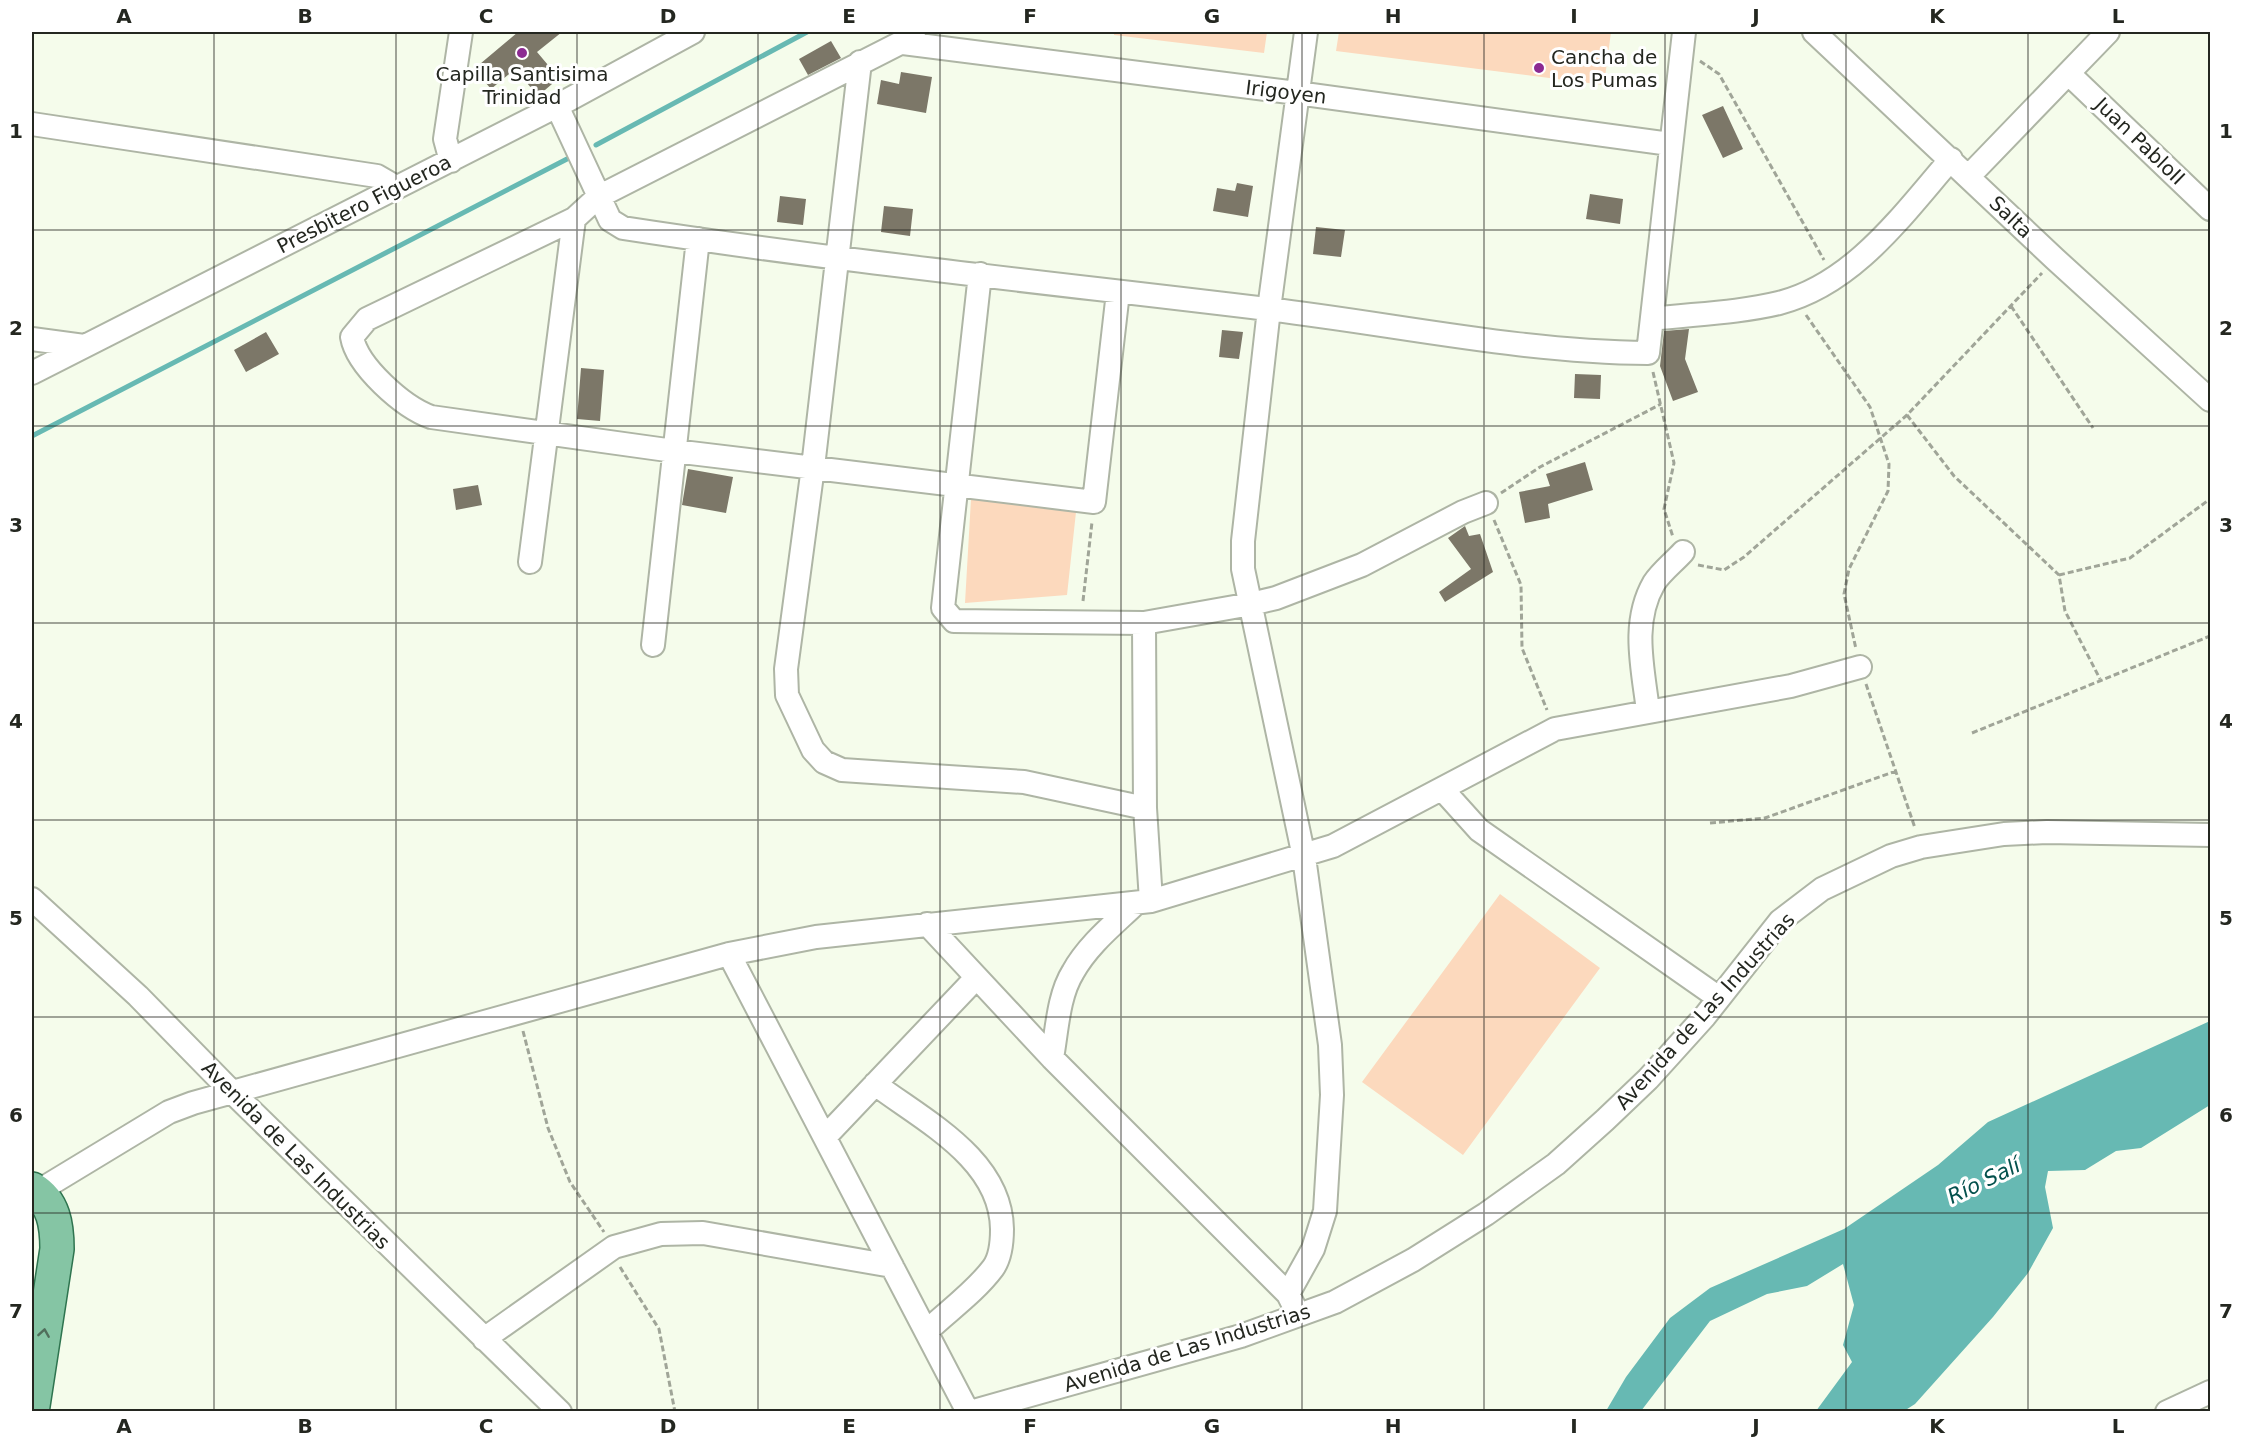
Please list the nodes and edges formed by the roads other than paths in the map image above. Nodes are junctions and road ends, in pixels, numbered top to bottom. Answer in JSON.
{"nodes":[{"id":1,"x":460,"y":32,"type":"edge"},
{"id":2,"x":693,"y":32,"type":"edge"},
{"id":3,"x":923,"y":32,"type":"edge"},
{"id":4,"x":1306,"y":32,"type":"edge"},
{"id":5,"x":1814,"y":32,"type":"edge"},
{"id":6,"x":2108,"y":32,"type":"edge"},
{"id":7,"x":1682,"y":39,"type":"edge"},
{"id":8,"x":903,"y":43,"type":"junction"},
{"id":9,"x":860,"y":62,"type":"junction"},
{"id":10,"x":2069,"y":74,"type":"junction"},
{"id":11,"x":1297,"y":93,"type":"junction"},
{"id":12,"x":557,"y":106,"type":"junction"},
{"id":13,"x":32,"y":124,"type":"edge"},
{"id":14,"x":1670,"y":144,"type":"junction"},
{"id":15,"x":1951,"y":159,"type":"junction"},
{"id":16,"x":451,"y":161,"type":"junction"},
{"id":17,"x":1969,"y":176,"type":"junction"},
{"id":18,"x":396,"y":187,"type":"junction"},
{"id":19,"x":598,"y":197,"type":"junction"},
{"id":20,"x":2211,"y":209,"type":"edge"},
{"id":21,"x":574,"y":219,"type":"junction"},
{"id":22,"x":698,"y":239,"type":"junction"},
{"id":23,"x":837,"y":257,"type":"junction"},
{"id":24,"x":980,"y":274,"type":"junction"},
{"id":25,"x":1118,"y":292,"type":"junction"},
{"id":26,"x":1269,"y":309,"type":"junction"},
{"id":27,"x":1652,"y":319,"type":"junction"},
{"id":28,"x":32,"y":339,"type":"edge"},
{"id":29,"x":84,"y":346,"type":"junction"},
{"id":30,"x":32,"y":373,"type":"edge"},
{"id":31,"x":2211,"y":400,"type":"edge"},
{"id":32,"x":548,"y":434,"type":"junction"},
{"id":33,"x":674,"y":451,"type":"junction"},
{"id":34,"x":813,"y":467,"type":"junction"},
{"id":35,"x":957,"y":485,"type":"junction"},
{"id":36,"x":1486,"y":504,"type":"road end"},
{"id":37,"x":1683,"y":552,"type":"road end"},
{"id":38,"x":530,"y":562,"type":"dead end"},
{"id":39,"x":1251,"y":604,"type":"junction"},
{"id":40,"x":1144,"y":622,"type":"junction"},
{"id":41,"x":654,"y":645,"type":"dead end"},
{"id":42,"x":1860,"y":667,"type":"road end"},
{"id":43,"x":1648,"y":711,"type":"junction"},
{"id":44,"x":1443,"y":790,"type":"junction"},
{"id":45,"x":1145,"y":808,"type":"junction"},
{"id":46,"x":2211,"y":836,"type":"edge"},
{"id":47,"x":1304,"y":857,"type":"junction"},
{"id":48,"x":32,"y":899,"type":"edge"},
{"id":49,"x":1143,"y":902,"type":"junction"},
{"id":50,"x":927,"y":924,"type":"junction"},
{"id":51,"x":729,"y":954,"type":"junction"},
{"id":52,"x":976,"y":978,"type":"junction"},
{"id":53,"x":1719,"y":998,"type":"junction"},
{"id":54,"x":1052,"y":1058,"type":"junction"},
{"id":55,"x":875,"y":1084,"type":"junction"},
{"id":56,"x":232,"y":1092,"type":"junction"},
{"id":57,"x":825,"y":1137,"type":"junction"},
{"id":58,"x":33,"y":1192,"type":"edge"},
{"id":59,"x":892,"y":1266,"type":"junction"},
{"id":60,"x":1288,"y":1294,"type":"junction"},
{"id":61,"x":1299,"y":1315,"type":"junction"},
{"id":62,"x":927,"y":1330,"type":"junction"},
{"id":63,"x":484,"y":1339,"type":"junction"},
{"id":64,"x":2211,"y":1392,"type":"edge"},
{"id":65,"x":32,"y":1412,"type":"edge"},
{"id":66,"x":560,"y":1412,"type":"edge"},
{"id":67,"x":969,"y":1412,"type":"edge"},
{"id":68,"x":2167,"y":1412,"type":"edge"}],
"edges":[{"from":1,"to":16,"type":"street"},
{"from":2,"to":12,"type":"street","name":"Presbitero Figueroa"},
{"from":3,"to":8,"type":"street"},
{"from":4,"to":11,"type":"street"},
{"from":5,"to":15,"type":"street","name":"Salta"},
{"from":6,"to":10,"type":"street"},
{"from":7,"to":14,"type":"street"},
{"from":8,"to":9,"type":"street"},
{"from":8,"to":11,"type":"street","name":"Irigoyen"},
{"from":9,"to":19,"type":"street"},
{"from":9,"to":23,"type":"street"},
{"from":10,"to":17,"type":"street"},
{"from":10,"to":20,"type":"street","name":"Juan PabloII"},
{"from":11,"to":14,"type":"street","name":"Irigoyen"},
{"from":11,"to":26,"type":"street"},
{"from":12,"to":16,"type":"street","name":"Presbitero Figueroa"},
{"from":12,"to":19,"type":"street"},
{"from":13,"to":18,"type":"street"},
{"from":14,"to":27,"type":"street"},
{"from":15,"to":17,"type":"street","name":"Salta"},
{"from":15,"to":27,"type":"street"},
{"from":16,"to":18,"type":"street","name":"Presbitero Figueroa"},
{"from":17,"to":31,"type":"street","name":"Salta"},
{"from":18,"to":29,"type":"street","name":"Presbitero Figueroa"},
{"from":19,"to":21,"type":"street"},
{"from":19,"to":22,"type":"street"},
{"from":21,"to":32,"type":"street"},
{"from":21,"to":32,"type":"street"},
{"from":22,"to":23,"type":"street"},
{"from":22,"to":33,"type":"street"},
{"from":23,"to":24,"type":"street"},
{"from":23,"to":34,"type":"street"},
{"from":24,"to":25,"type":"street"},
{"from":24,"to":35,"type":"street"},
{"from":25,"to":26,"type":"street"},
{"from":25,"to":35,"type":"street"},
{"from":26,"to":27,"type":"street"},
{"from":26,"to":39,"type":"street"},
{"from":28,"to":29,"type":"street"},
{"from":29,"to":30,"type":"street","name":"Presbitero Figueroa"},
{"from":32,"to":33,"type":"street"},
{"from":32,"to":38,"type":"street"},
{"from":33,"to":34,"type":"street"},
{"from":33,"to":41,"type":"street"},
{"from":34,"to":35,"type":"street"},
{"from":34,"to":45,"type":"street"},
{"from":35,"to":40,"type":"street"},
{"from":36,"to":39,"type":"street"},
{"from":37,"to":43,"type":"street"},
{"from":39,"to":40,"type":"street"},
{"from":39,"to":47,"type":"street"},
{"from":40,"to":45,"type":"street"},
{"from":42,"to":43,"type":"street"},
{"from":43,"to":44,"type":"street"},
{"from":44,"to":47,"type":"street"},
{"from":44,"to":53,"type":"street"},
{"from":45,"to":49,"type":"street"},
{"from":46,"to":53,"type":"street","name":"Avenida de Las Industrias"},
{"from":47,"to":49,"type":"street"},
{"from":47,"to":60,"type":"street"},
{"from":48,"to":56,"type":"street","name":"Avenida de Las Industrias"},
{"from":49,"to":50,"type":"street"},
{"from":49,"to":54,"type":"street"},
{"from":50,"to":51,"type":"street"},
{"from":50,"to":52,"type":"street"},
{"from":51,"to":56,"type":"street"},
{"from":51,"to":57,"type":"street"},
{"from":52,"to":54,"type":"street"},
{"from":52,"to":55,"type":"street"},
{"from":53,"to":61,"type":"street","name":"Avenida de Las Industrias"},
{"from":54,"to":60,"type":"street"},
{"from":55,"to":57,"type":"street"},
{"from":55,"to":62,"type":"street"},
{"from":56,"to":58,"type":"street"},
{"from":56,"to":63,"type":"street","name":"Avenida de Las Industrias"},
{"from":57,"to":59,"type":"street"},
{"from":65,"to":58,"type":"main road","one_way":true},
{"from":59,"to":62,"type":"street"},
{"from":59,"to":63,"type":"street"},
{"from":60,"to":61,"type":"street"},
{"from":61,"to":67,"type":"street","name":"Avenida de Las Industrias"},
{"from":62,"to":67,"type":"street"},
{"from":63,"to":66,"type":"street","name":"Avenida de Las Industrias"},
{"from":64,"to":68,"type":"street"}]}
